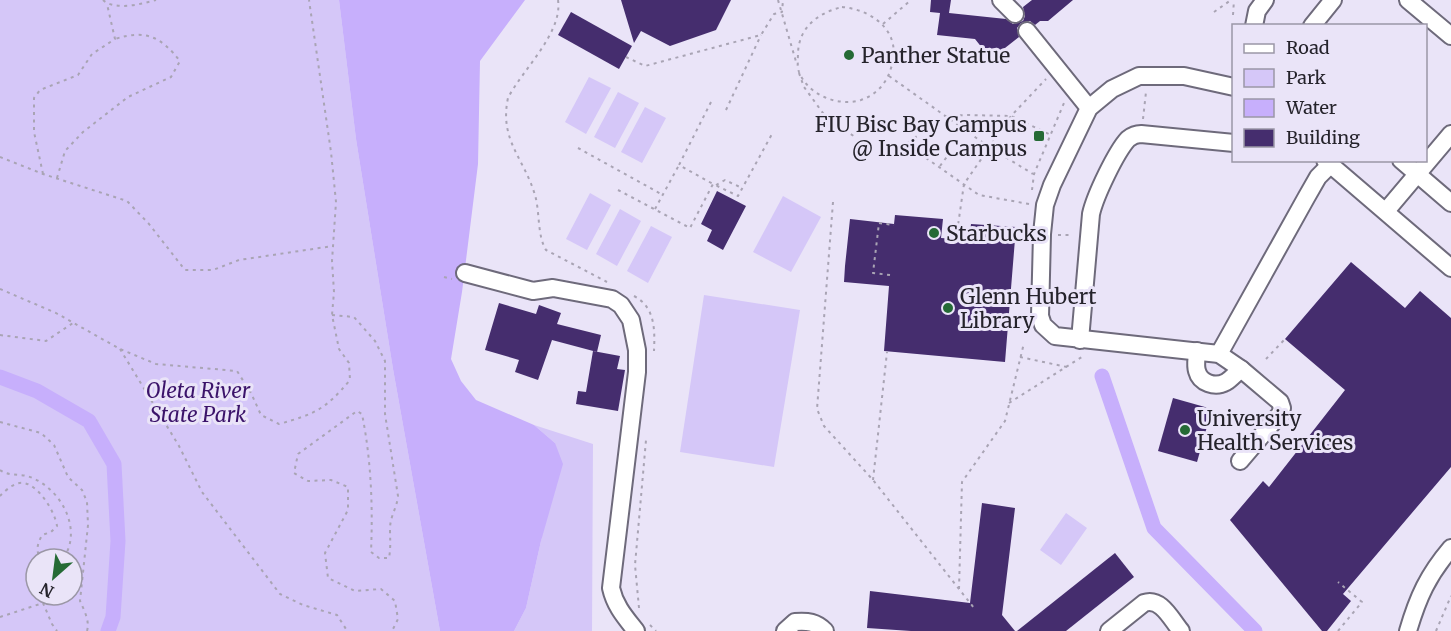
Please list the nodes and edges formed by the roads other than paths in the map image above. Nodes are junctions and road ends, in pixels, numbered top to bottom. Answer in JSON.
{"nodes":[{"id":1,"x":1001,"y":0,"type":"edge"},
{"id":2,"x":1265,"y":0,"type":"edge"},
{"id":3,"x":1333,"y":0,"type":"edge"},
{"id":4,"x":1408,"y":0,"type":"edge"},
{"id":5,"x":1015,"y":14,"type":"dead end"},
{"id":6,"x":1254,"y":24,"type":"edge"},
{"id":7,"x":1314,"y":24,"type":"edge"},
{"id":8,"x":1027,"y":31,"type":"dead end"},
{"id":9,"x":1451,"y":36,"type":"edge"},
{"id":10,"x":1232,"y":87,"type":"edge"},
{"id":11,"x":1089,"y":108,"type":"junction"},
{"id":12,"x":1451,"y":134,"type":"edge"},
{"id":13,"x":1232,"y":143,"type":"edge"},
{"id":14,"x":1403,"y":162,"type":"edge"},
{"id":15,"x":1328,"y":163,"type":"edge"},
{"id":16,"x":1418,"y":175,"type":"junction"},
{"id":17,"x":1451,"y":203,"type":"edge"},
{"id":18,"x":1386,"y":211,"type":"junction"},
{"id":19,"x":1451,"y":268,"type":"edge"},
{"id":20,"x":465,"y":273,"type":"dead end"},
{"id":21,"x":1085,"y":346,"type":"junction"},
{"id":22,"x":1197,"y":351,"type":"junction"},
{"id":23,"x":1219,"y":354,"type":"junction"},
{"id":24,"x":1241,"y":369,"type":"junction"},
{"id":25,"x":1240,"y":461,"type":"dead end"},
{"id":26,"x":1451,"y":548,"type":"edge"},
{"id":27,"x":636,"y":631,"type":"edge"},
{"id":28,"x":785,"y":631,"type":"edge"},
{"id":29,"x":825,"y":631,"type":"edge"},
{"id":30,"x":1108,"y":631,"type":"edge"},
{"id":31,"x":1181,"y":631,"type":"edge"},
{"id":32,"x":1408,"y":631,"type":"edge"}],
"edges":[{"from":1,"to":5,"type":"street"},
{"from":2,"to":6,"type":"street"},
{"from":3,"to":7,"type":"street"},
{"from":4,"to":9,"type":"street"},
{"from":8,"to":11,"type":"street"},
{"from":10,"to":11,"type":"street"},
{"from":11,"to":21,"type":"street"},
{"from":12,"to":16,"type":"street"},
{"from":13,"to":21,"type":"street"},
{"from":14,"to":16,"type":"street"},
{"from":15,"to":18,"type":"street"},
{"from":15,"to":23,"type":"street"},
{"from":16,"to":17,"type":"street"},
{"from":16,"to":18,"type":"street"},
{"from":18,"to":19,"type":"street"},
{"from":20,"to":27,"type":"street"},
{"from":21,"to":22,"type":"street"},
{"from":22,"to":23,"type":"street"},
{"from":22,"to":24,"type":"street"},
{"from":23,"to":24,"type":"street"},
{"from":24,"to":25,"type":"street"},
{"from":26,"to":32,"type":"street"},
{"from":28,"to":29,"type":"street"},
{"from":30,"to":31,"type":"street"}]}
